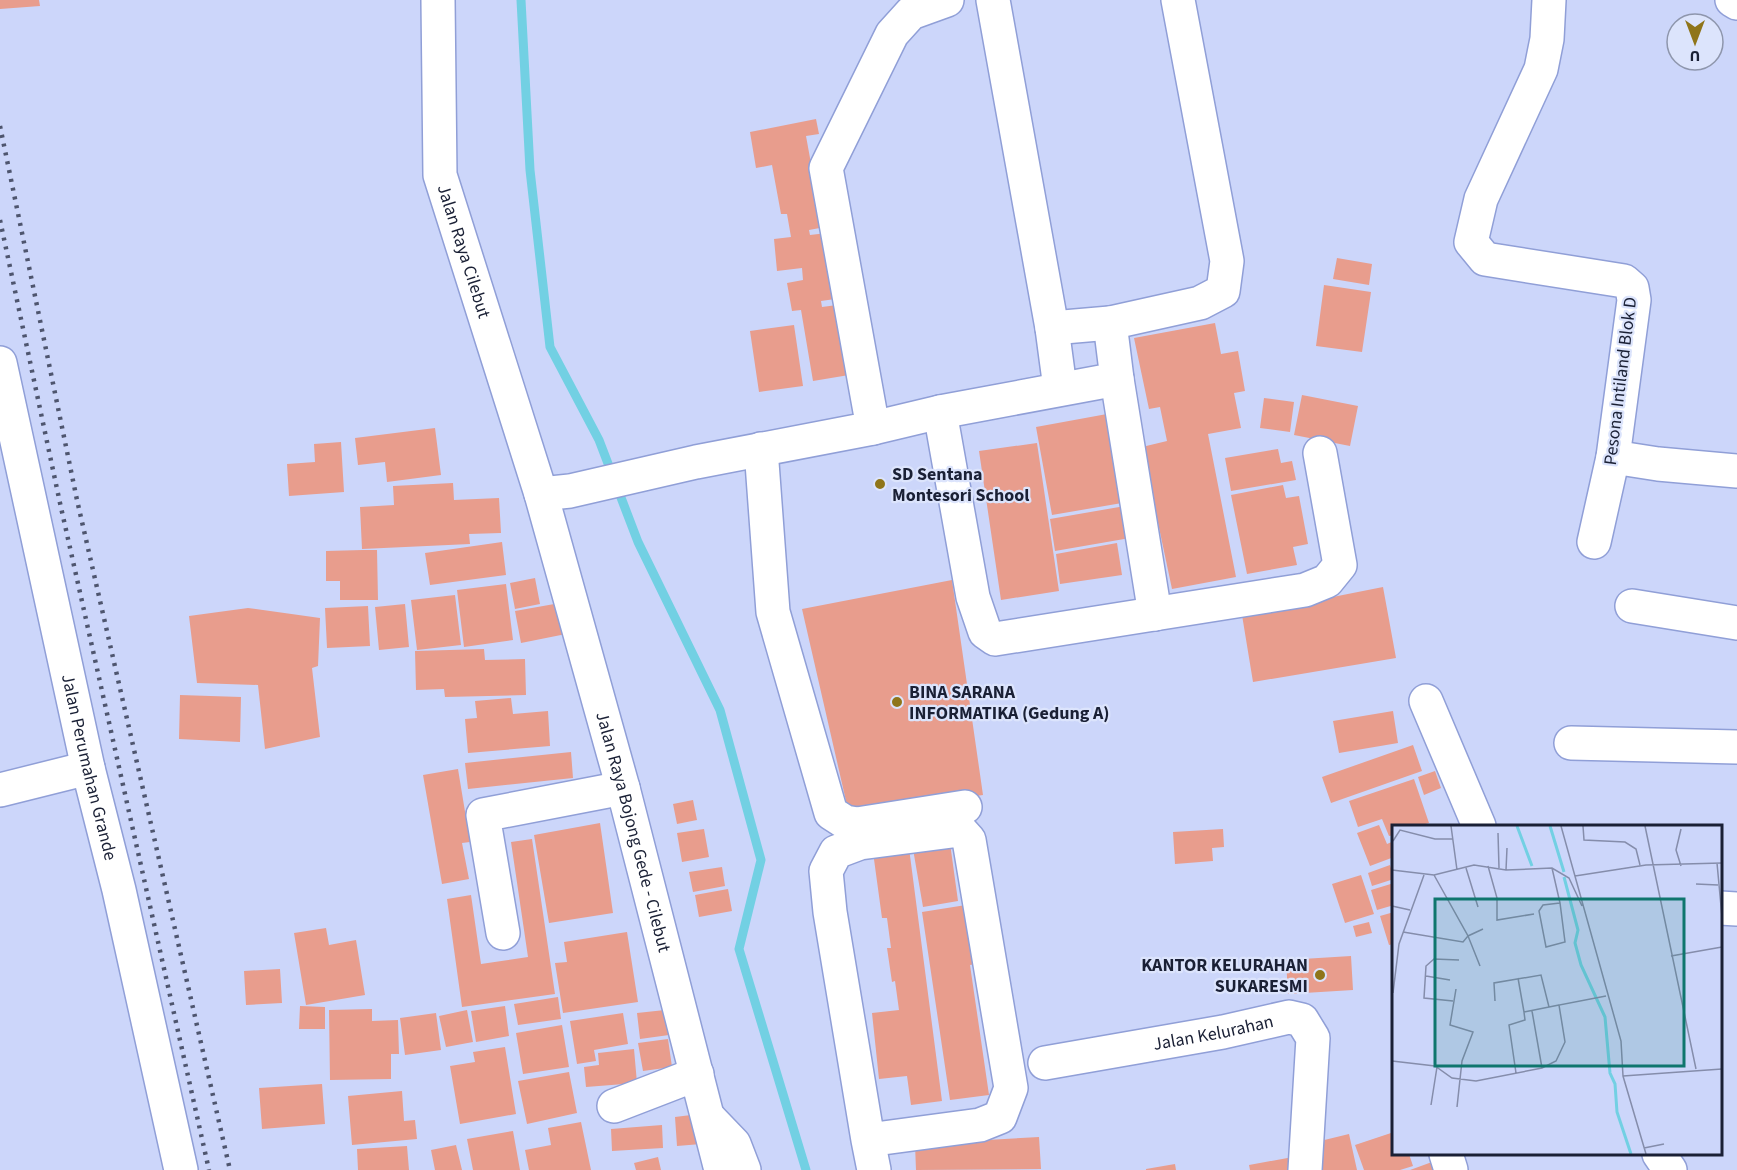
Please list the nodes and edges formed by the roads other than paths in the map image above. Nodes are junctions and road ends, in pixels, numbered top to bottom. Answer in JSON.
{"nodes":[{"id":1,"x":438,"y":0,"type":"edge"},
{"id":2,"x":947,"y":0,"type":"edge"},
{"id":3,"x":993,"y":0,"type":"edge"},
{"id":4,"x":1178,"y":0,"type":"edge"},
{"id":5,"x":1549,"y":0,"type":"edge"},
{"id":6,"x":1732,"y":0,"type":"edge"},
{"id":7,"x":1737,"y":3,"type":"edge"},
{"id":8,"x":1110,"y":323,"type":"junction"},
{"id":9,"x":1052,"y":328,"type":"junction"},
{"id":10,"x":0,"y":363,"type":"edge"},
{"id":11,"x":1117,"y":379,"type":"junction"},
{"id":12,"x":1060,"y":388,"type":"junction"},
{"id":13,"x":939,"y":412,"type":"junction"},
{"id":14,"x":873,"y":428,"type":"junction"},
{"id":15,"x":761,"y":449,"type":"junction"},
{"id":16,"x":1320,"y":453,"type":"dead end"},
{"id":17,"x":1613,"y":457,"type":"junction"},
{"id":18,"x":1737,"y":471,"type":"edge"},
{"id":19,"x":556,"y":493,"type":"junction"},
{"id":20,"x":1594,"y":542,"type":"dead end"},
{"id":21,"x":1632,"y":606,"type":"dead end"},
{"id":22,"x":1155,"y":614,"type":"junction"},
{"id":23,"x":1737,"y":623,"type":"edge"},
{"id":24,"x":1426,"y":701,"type":"dead end"},
{"id":25,"x":1571,"y":743,"type":"dead end"},
{"id":26,"x":1737,"y":747,"type":"edge"},
{"id":27,"x":88,"y":768,"type":"junction"},
{"id":28,"x":623,"y":788,"type":"junction"},
{"id":29,"x":0,"y":790,"type":"edge"},
{"id":30,"x":964,"y":807,"type":"dead end"},
{"id":31,"x":1479,"y":825,"type":"edge"},
{"id":32,"x":1722,"y":908,"type":"edge"},
{"id":33,"x":1737,"y":909,"type":"edge"},
{"id":34,"x":503,"y":933,"type":"dead end"},
{"id":35,"x":1045,"y":1064,"type":"dead end"},
{"id":36,"x":697,"y":1074,"type":"junction"},
{"id":37,"x":614,"y":1106,"type":"dead end"},
{"id":38,"x":709,"y":1118,"type":"junction"},
{"id":39,"x":871,"y":1155,"type":"edge"},
{"id":40,"x":1446,"y":1155,"type":"edge"},
{"id":41,"x":1660,"y":1155,"type":"edge"},
{"id":42,"x":181,"y":1170,"type":"edge"},
{"id":43,"x":721,"y":1170,"type":"edge"},
{"id":44,"x":744,"y":1170,"type":"edge"},
{"id":45,"x":1305,"y":1170,"type":"edge"},
{"id":46,"x":1451,"y":1170,"type":"edge"},
{"id":47,"x":1670,"y":1170,"type":"edge"}],
"edges":[{"from":1,"to":19,"type":"street","name":"Jalan Raya Cilebut"},
{"from":2,"to":14,"type":"street"},
{"from":3,"to":9,"type":"street"},
{"from":4,"to":8,"type":"street"},
{"from":5,"to":17,"type":"street","name":"Pesona Intiland Blok D"},
{"from":6,"to":7,"type":"street"},
{"from":8,"to":9,"type":"street"},
{"from":8,"to":11,"type":"street"},
{"from":9,"to":12,"type":"street"},
{"from":10,"to":27,"type":"street","name":"Jalan Perumahan Grande"},
{"from":11,"to":12,"type":"street"},
{"from":11,"to":22,"type":"street"},
{"from":12,"to":13,"type":"street"},
{"from":13,"to":14,"type":"street"},
{"from":13,"to":22,"type":"street"},
{"from":14,"to":15,"type":"street"},
{"from":15,"to":19,"type":"street"},
{"from":15,"to":30,"type":"street"},
{"from":16,"to":22,"type":"street"},
{"from":17,"to":18,"type":"street"},
{"from":17,"to":20,"type":"street","name":"Pesona Intiland Blok D"},
{"from":19,"to":28,"type":"street","name":"Jalan Raya Bojong Gede - Cilebut"},
{"from":21,"to":23,"type":"street"},
{"from":24,"to":31,"type":"street"},
{"from":25,"to":26,"type":"street"},
{"from":27,"to":29,"type":"street"},
{"from":27,"to":42,"type":"street","name":"Jalan Perumahan Grande"},
{"from":28,"to":34,"type":"street"},
{"from":28,"to":36,"type":"street","name":"Jalan Raya Bojong Gede - Cilebut"},
{"from":32,"to":33,"type":"street"},
{"from":35,"to":45,"type":"street","name":"Jalan Kelurahan"},
{"from":36,"to":37,"type":"street"},
{"from":36,"to":38,"type":"street","name":"Jalan Raya Bojong Gede - Cilebut"},
{"from":38,"to":43,"type":"street","name":"Jalan Raya Bojong Gede - Cilebut"},
{"from":38,"to":44,"type":"street"},
{"from":39,"to":39,"type":"street"},
{"from":40,"to":46,"type":"street"},
{"from":41,"to":47,"type":"street"}]}
